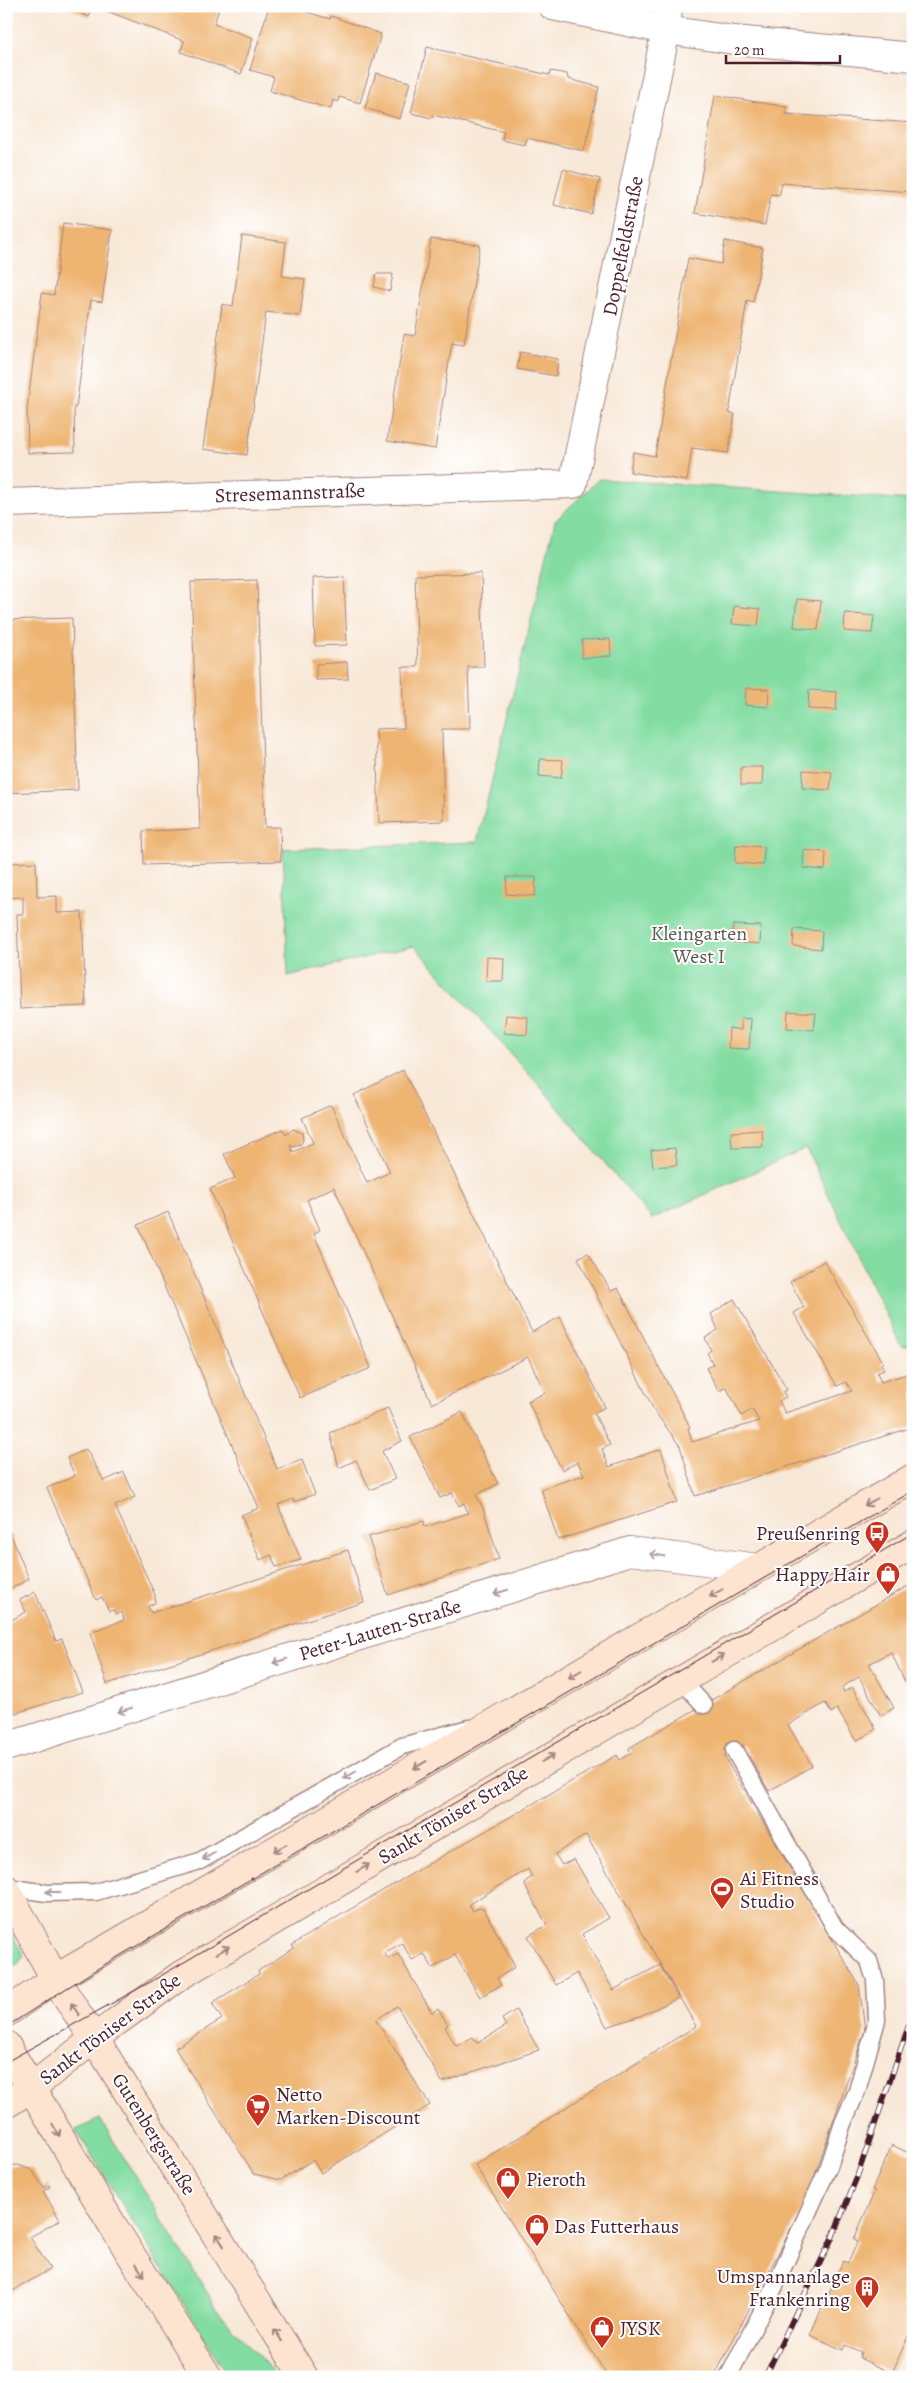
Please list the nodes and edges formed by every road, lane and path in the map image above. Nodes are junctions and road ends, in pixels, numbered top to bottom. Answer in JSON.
{"nodes":[{"id":1,"x":553,"y":6,"type":"edge"},
{"id":2,"x":667,"y":18,"type":"edge"},
{"id":3,"x":913,"y":58,"type":"edge"},
{"id":4,"x":574,"y":484,"type":"joint"},
{"id":5,"x":6,"y":502,"type":"edge"},
{"id":6,"x":913,"y":1478,"type":"edge"},
{"id":7,"x":913,"y":1544,"type":"edge"},
{"id":8,"x":758,"y":1568,"type":"junction"},
{"id":9,"x":682,"y":1680,"type":"junction"},
{"id":10,"x":704,"y":1705,"type":"dead end"},
{"id":11,"x":493,"y":1722,"type":"junction"},
{"id":12,"x":6,"y":1747,"type":"edge"},
{"id":13,"x":734,"y":1750,"type":"dead end"},
{"id":14,"x":6,"y":1888,"type":"edge"},
{"id":15,"x":55,"y":1979,"type":"junction"},
{"id":16,"x":6,"y":2013,"type":"edge"},
{"id":17,"x":94,"y":2039,"type":"junction"},
{"id":18,"x":6,"y":2045,"type":"edge"},
{"id":19,"x":31,"y":2088,"type":"junction"},
{"id":20,"x":6,"y":2104,"type":"edge"},
{"id":21,"x":208,"y":2377,"type":"edge"},
{"id":22,"x":304,"y":2377,"type":"edge"},
{"id":23,"x":728,"y":2377,"type":"edge"}],
"edges":[{"from":1,"to":2,"type":"street"},
{"from":2,"to":3,"type":"street"},
{"from":2,"to":4,"type":"street","name":"Doppelfeldstraße"},
{"from":4,"to":5,"type":"street","name":"Stresemannstraße"},
{"from":6,"to":8,"type":"main road","one_way":true},
{"from":9,"to":7,"type":"main road","name":"Sankt Töniser Straße","one_way":true},
{"from":8,"to":11,"type":"main road","one_way":true},
{"from":8,"to":12,"type":"street","name":"Peter-Lauten-Straße","one_way":true},
{"from":9,"to":10,"type":"lane"},
{"from":17,"to":9,"type":"main road","name":"Sankt Töniser Straße","one_way":true},
{"from":11,"to":14,"type":"lane","one_way":true},
{"from":11,"to":15,"type":"main road","one_way":true},
{"from":13,"to":23,"type":"lane"},
{"from":14,"to":15,"type":"main road","name":"Gutenbergstraße"},
{"from":15,"to":16,"type":"main road"},
{"from":17,"to":15,"type":"main road","name":"Gutenbergstraße","one_way":true},
{"from":17,"to":19,"type":"main road","name":"Sankt Töniser Straße"},
{"from":22,"to":17,"type":"main road","name":"Gutenbergstraße","one_way":true},
{"from":18,"to":19,"type":"main road"},
{"from":19,"to":20,"type":"main road","name":"Sankt Töniser Straße"},
{"from":19,"to":21,"type":"main road","one_way":true}]}
